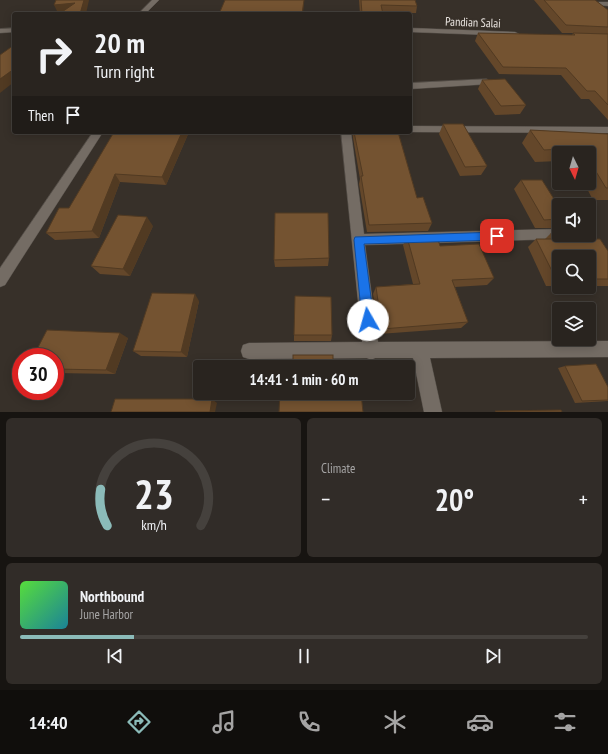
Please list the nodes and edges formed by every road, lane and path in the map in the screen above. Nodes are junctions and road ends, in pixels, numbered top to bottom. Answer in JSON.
{"nodes":[{"id":1,"x":156,"y":0,"type":"edge"},
{"id":2,"x":596,"y":2,"type":"edge"},
{"id":3,"x":608,"y":4,"type":"edge"},
{"id":4,"x":143,"y":12,"type":"edge"},
{"id":5,"x":608,"y":12,"type":"edge"},
{"id":6,"x":12,"y":30,"type":"edge"},
{"id":7,"x":412,"y":30,"type":"edge"},
{"id":8,"x":0,"y":31,"type":"edge"},
{"id":9,"x":521,"y":34,"type":"edge"},
{"id":10,"x":487,"y":82,"type":"edge"},
{"id":11,"x":412,"y":86,"type":"edge"},
{"id":12,"x":412,"y":129,"type":"edge"},
{"id":13,"x":608,"y":130,"type":"edge"},
{"id":14,"x":97,"y":134,"type":"edge"},
{"id":15,"x":346,"y":134,"type":"edge"},
{"id":16,"x":552,"y":234,"type":"edge"},
{"id":17,"x":359,"y":240,"type":"junction"},
{"id":18,"x":0,"y":280,"type":"edge"},
{"id":19,"x":608,"y":349,"type":"edge"},
{"id":20,"x":249,"y":351,"type":"dead end"},
{"id":21,"x":420,"y":351,"type":"junction"},
{"id":22,"x":372,"y":352,"type":"junction"},
{"id":23,"x":433,"y":412,"type":"edge"}],
"edges":[{"from":1,"to":4,"type":"street"},
{"from":2,"to":3,"type":"street"},
{"from":2,"to":5,"type":"street"},
{"from":6,"to":8,"type":"street"},
{"from":7,"to":9,"type":"street","name":"Pandian Salai"},
{"from":10,"to":11,"type":"street"},
{"from":12,"to":13,"type":"street"},
{"from":14,"to":18,"type":"street"},
{"from":15,"to":17,"type":"street"},
{"from":16,"to":17,"type":"street"},
{"from":17,"to":22,"type":"street"},
{"from":19,"to":21,"type":"street"},
{"from":20,"to":22,"type":"street"},
{"from":21,"to":22,"type":"street"},
{"from":21,"to":23,"type":"street"}]}
